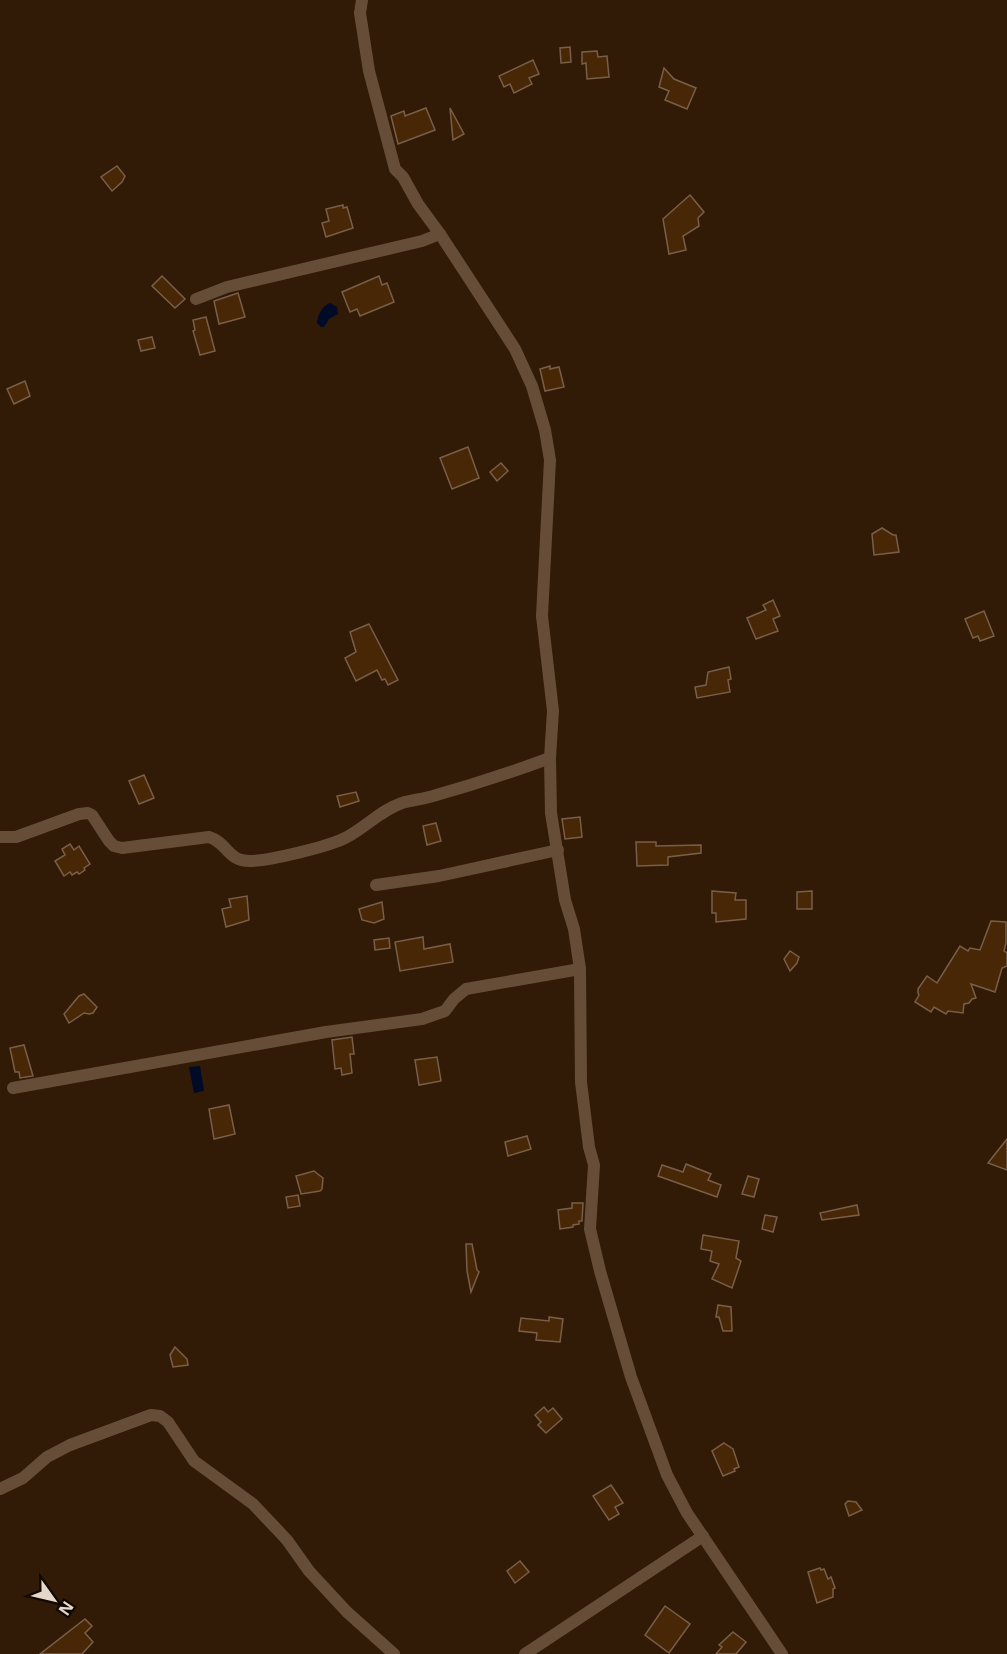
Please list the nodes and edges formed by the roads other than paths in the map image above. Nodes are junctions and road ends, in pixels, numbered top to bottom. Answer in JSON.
{"nodes":[{"id":1,"x":362,"y":0,"type":"edge"},
{"id":2,"x":440,"y":234,"type":"junction"},
{"id":3,"x":196,"y":299,"type":"dead end"},
{"id":4,"x":550,"y":758,"type":"junction"},
{"id":5,"x":0,"y":837,"type":"edge"},
{"id":6,"x":558,"y":850,"type":"junction"},
{"id":7,"x":376,"y":885,"type":"dead end"},
{"id":8,"x":580,"y":969,"type":"junction"},
{"id":9,"x":13,"y":1088,"type":"dead end"},
{"id":10,"x":0,"y":1489,"type":"edge"},
{"id":11,"x":703,"y":1536,"type":"junction"},
{"id":12,"x":394,"y":1654,"type":"edge"},
{"id":13,"x":525,"y":1654,"type":"edge"},
{"id":14,"x":782,"y":1654,"type":"edge"}],
"edges":[{"from":1,"to":2,"type":"street"},
{"from":2,"to":3,"type":"street"},
{"from":2,"to":4,"type":"street"},
{"from":4,"to":5,"type":"street"},
{"from":4,"to":6,"type":"street"},
{"from":6,"to":7,"type":"street"},
{"from":6,"to":8,"type":"street"},
{"from":8,"to":9,"type":"street"},
{"from":8,"to":11,"type":"street"},
{"from":10,"to":12,"type":"street"},
{"from":11,"to":13,"type":"street"},
{"from":11,"to":14,"type":"street"}]}
